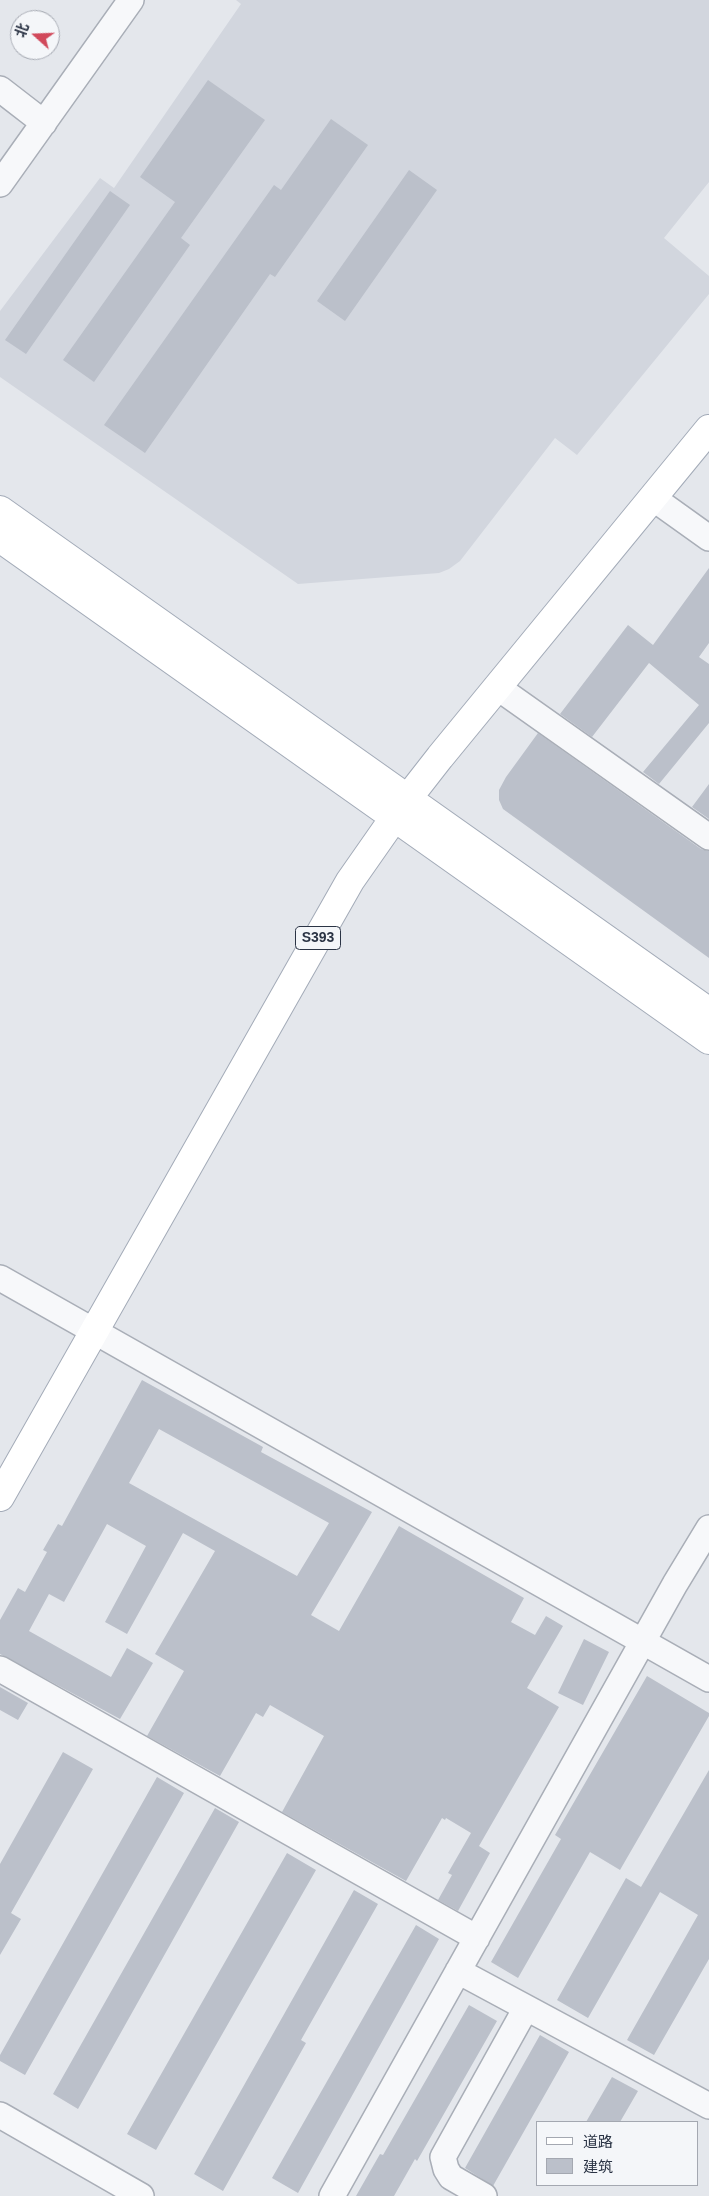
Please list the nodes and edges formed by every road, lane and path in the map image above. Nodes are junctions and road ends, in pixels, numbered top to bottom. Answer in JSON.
{"nodes":[{"id":1,"x":132,"y":0,"type":"edge"},
{"id":2,"x":0,"y":89,"type":"edge"},
{"id":3,"x":44,"y":123,"type":"junction"},
{"id":4,"x":0,"y":184,"type":"edge"},
{"id":5,"x":709,"y":429,"type":"edge"},
{"id":6,"x":653,"y":498,"type":"junction"},
{"id":7,"x":0,"y":510,"type":"edge"},
{"id":8,"x":0,"y":538,"type":"edge"},
{"id":9,"x":709,"y":538,"type":"edge"},
{"id":10,"x":497,"y":687,"type":"junction"},
{"id":11,"x":401,"y":808,"type":"junction"},
{"id":12,"x":709,"y":837,"type":"edge"},
{"id":13,"x":709,"y":1012,"type":"edge"},
{"id":14,"x":709,"y":1040,"type":"edge"},
{"id":15,"x":0,"y":1278,"type":"edge"},
{"id":16,"x":94,"y":1332,"type":"junction"},
{"id":17,"x":0,"y":1497,"type":"edge"},
{"id":18,"x":709,"y":1528,"type":"edge"},
{"id":19,"x":643,"y":1641,"type":"junction"},
{"id":20,"x":0,"y":1669,"type":"edge"},
{"id":21,"x":709,"y":1679,"type":"edge"},
{"id":22,"x":477,"y":1938,"type":"junction"},
{"id":23,"x":458,"y":1971,"type":"junction"},
{"id":24,"x":526,"y":2008,"type":"junction"},
{"id":25,"x":709,"y":2106,"type":"edge"},
{"id":26,"x":0,"y":2115,"type":"edge"},
{"id":27,"x":141,"y":2196,"type":"edge"},
{"id":28,"x":332,"y":2196,"type":"edge"},
{"id":29,"x":484,"y":2196,"type":"edge"}],
"edges":[{"from":1,"to":3,"type":"street"},
{"from":2,"to":3,"type":"street"},
{"from":3,"to":4,"type":"street"},
{"from":5,"to":6,"type":"main road","number":"S393"},
{"from":6,"to":9,"type":"street"},
{"from":6,"to":10,"type":"main road","number":"S393"},
{"from":7,"to":11,"type":"main road"},
{"from":8,"to":11,"type":"main road"},
{"from":10,"to":11,"type":"main road","number":"S393"},
{"from":10,"to":12,"type":"street"},
{"from":11,"to":13,"type":"main road"},
{"from":11,"to":14,"type":"main road"},
{"from":11,"to":16,"type":"main road","number":"S393"},
{"from":15,"to":16,"type":"street"},
{"from":16,"to":17,"type":"main road","number":"S393"},
{"from":16,"to":19,"type":"street"},
{"from":18,"to":19,"type":"street"},
{"from":19,"to":21,"type":"street"},
{"from":19,"to":22,"type":"street"},
{"from":20,"to":22,"type":"street"},
{"from":22,"to":23,"type":"street"},
{"from":23,"to":24,"type":"street"},
{"from":23,"to":28,"type":"street"},
{"from":24,"to":25,"type":"street"},
{"from":24,"to":29,"type":"street"},
{"from":26,"to":27,"type":"street"}]}
